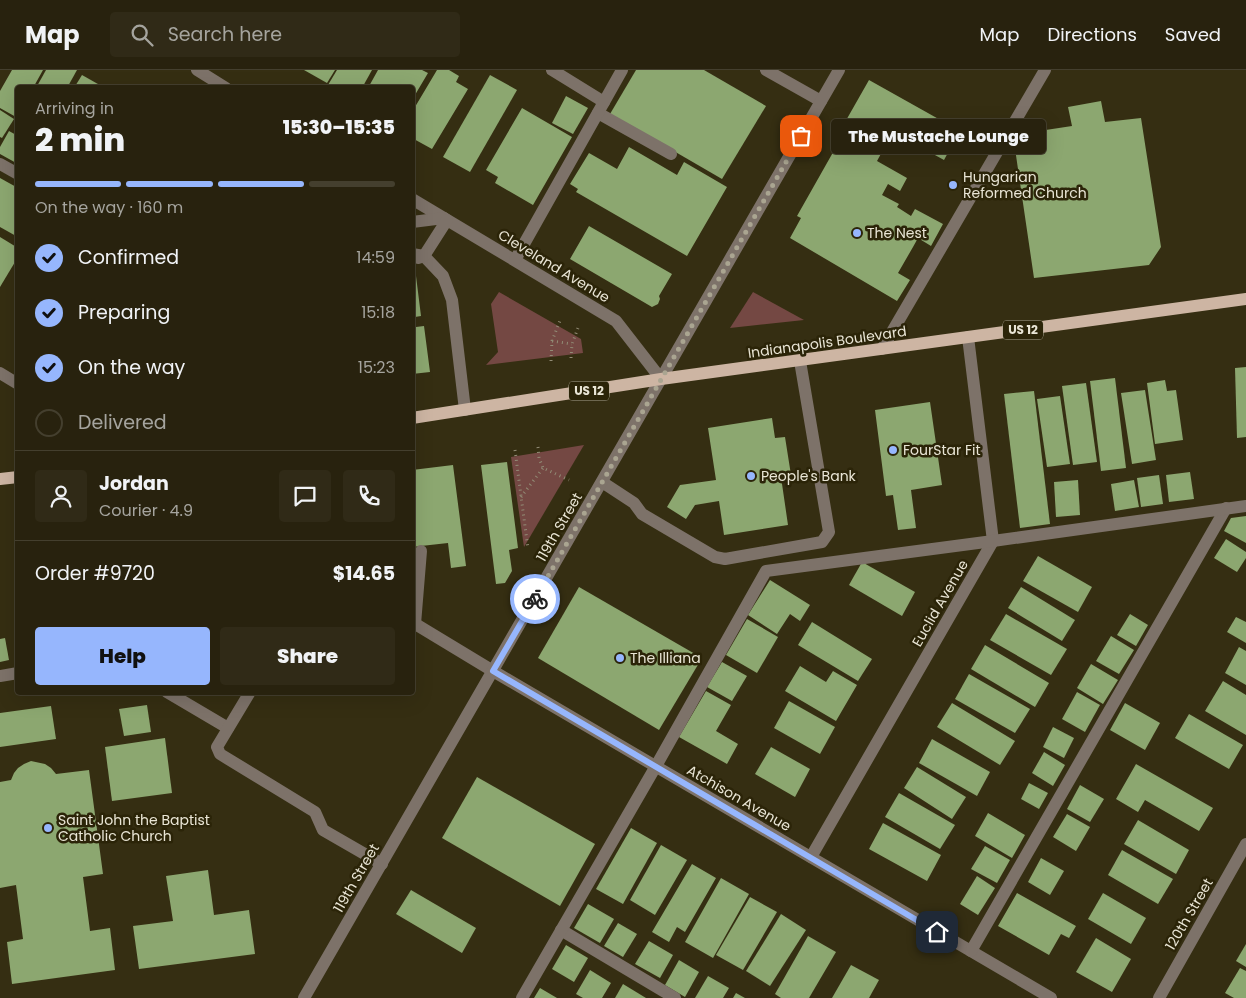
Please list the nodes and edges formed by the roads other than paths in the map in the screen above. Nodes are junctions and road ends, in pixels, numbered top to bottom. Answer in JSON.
{"nodes":[{"id":1,"x":197,"y":70,"type":"edge"},
{"id":2,"x":552,"y":70,"type":"edge"},
{"id":3,"x":622,"y":70,"type":"edge"},
{"id":4,"x":766,"y":70,"type":"edge"},
{"id":5,"x":838,"y":70,"type":"edge"},
{"id":6,"x":1045,"y":70,"type":"edge"},
{"id":7,"x":221,"y":85,"type":"edge"},
{"id":8,"x":821,"y":101,"type":"junction"},
{"id":9,"x":601,"y":107,"type":"junction"},
{"id":10,"x":671,"y":154,"type":"dead end"},
{"id":11,"x":0,"y":164,"type":"edge"},
{"id":12,"x":15,"y":172,"type":"edge"},
{"id":13,"x":415,"y":201,"type":"edge"},
{"id":14,"x":445,"y":219,"type":"junction"},
{"id":15,"x":415,"y":222,"type":"edge"},
{"id":16,"x":416,"y":257,"type":"edge"},
{"id":17,"x":515,"y":260,"type":"junction"},
{"id":18,"x":1246,"y":299,"type":"edge"},
{"id":19,"x":968,"y":337,"type":"junction"},
{"id":20,"x":882,"y":349,"type":"junction"},
{"id":21,"x":800,"y":360,"type":"junction"},
{"id":22,"x":0,"y":373,"type":"edge"},
{"id":23,"x":15,"y":378,"type":"edge"},
{"id":24,"x":661,"y":380,"type":"junction"},
{"id":25,"x":465,"y":410,"type":"junction"},
{"id":26,"x":415,"y":418,"type":"edge"},
{"id":27,"x":15,"y":477,"type":"edge"},
{"id":28,"x":0,"y":479,"type":"edge"},
{"id":29,"x":602,"y":482,"type":"junction"},
{"id":30,"x":1246,"y":506,"type":"edge"},
{"id":31,"x":1226,"y":508,"type":"junction"},
{"id":32,"x":993,"y":541,"type":"junction"},
{"id":33,"x":421,"y":551,"type":"dead end"},
{"id":34,"x":415,"y":613,"type":"edge"},
{"id":35,"x":415,"y":624,"type":"edge"},
{"id":36,"x":493,"y":671,"type":"junction"},
{"id":37,"x":15,"y":674,"type":"edge"},
{"id":38,"x":0,"y":676,"type":"edge"},
{"id":39,"x":172,"y":695,"type":"edge"},
{"id":40,"x":248,"y":695,"type":"edge"},
{"id":41,"x":228,"y":728,"type":"junction"},
{"id":42,"x":656,"y":766,"type":"junction"},
{"id":43,"x":1246,"y":844,"type":"edge"},
{"id":44,"x":811,"y":857,"type":"junction"},
{"id":45,"x":382,"y":864,"type":"junction"},
{"id":46,"x":561,"y":930,"type":"junction"},
{"id":47,"x":970,"y":951,"type":"junction"},
{"id":48,"x":303,"y":998,"type":"edge"},
{"id":49,"x":522,"y":998,"type":"edge"},
{"id":50,"x":675,"y":998,"type":"edge"},
{"id":51,"x":1051,"y":998,"type":"edge"},
{"id":52,"x":1158,"y":998,"type":"edge"}],
"edges":[{"from":1,"to":7,"type":"street"},
{"from":2,"to":9,"type":"street"},
{"from":3,"to":9,"type":"street"},
{"from":4,"to":8,"type":"street"},
{"from":5,"to":8,"type":"street","name":"119th Street"},
{"from":6,"to":20,"type":"street"},
{"from":8,"to":24,"type":"street","name":"119th Street"},
{"from":9,"to":10,"type":"street"},
{"from":9,"to":17,"type":"street"},
{"from":11,"to":12,"type":"street"},
{"from":13,"to":14,"type":"street","name":"Cleveland Avenue"},
{"from":14,"to":15,"type":"street"},
{"from":14,"to":16,"type":"street"},
{"from":14,"to":17,"type":"street","name":"Cleveland Avenue"},
{"from":16,"to":25,"type":"street"},
{"from":17,"to":24,"type":"street","name":"Cleveland Avenue"},
{"from":18,"to":19,"type":"main road","name":"Indianapolis Boulevard","number":"US 12"},
{"from":19,"to":20,"type":"main road","name":"Indianapolis Boulevard","number":"US 12"},
{"from":19,"to":32,"type":"street"},
{"from":20,"to":21,"type":"main road","name":"Indianapolis Boulevard","number":"US 12"},
{"from":21,"to":24,"type":"main road","name":"Indianapolis Boulevard","number":"US 12"},
{"from":21,"to":29,"type":"street"},
{"from":22,"to":23,"type":"street"},
{"from":24,"to":25,"type":"main road","name":"Indianapolis Boulevard","number":"US 12"},
{"from":24,"to":29,"type":"street","name":"119th Street"},
{"from":25,"to":26,"type":"main road","name":"Indianapolis Boulevard","number":"US 12"},
{"from":27,"to":28,"type":"main road"},
{"from":29,"to":36,"type":"street","name":"119th Street"},
{"from":30,"to":31,"type":"street"},
{"from":31,"to":32,"type":"street"},
{"from":31,"to":47,"type":"street"},
{"from":32,"to":42,"type":"street"},
{"from":32,"to":44,"type":"street","name":"Euclid Avenue"},
{"from":33,"to":34,"type":"street"},
{"from":35,"to":36,"type":"street","name":"Atchison Avenue"},
{"from":36,"to":42,"type":"street","name":"Atchison Avenue"},
{"from":36,"to":45,"type":"street","name":"119th Street"},
{"from":37,"to":38,"type":"street"},
{"from":39,"to":41,"type":"street"},
{"from":40,"to":41,"type":"street"},
{"from":41,"to":45,"type":"street"},
{"from":42,"to":44,"type":"street","name":"Atchison Avenue"},
{"from":42,"to":46,"type":"street"},
{"from":43,"to":52,"type":"street","name":"120th Street"},
{"from":44,"to":47,"type":"street","name":"Atchison Avenue"},
{"from":45,"to":48,"type":"street","name":"119th Street"},
{"from":46,"to":49,"type":"street"},
{"from":46,"to":50,"type":"street"},
{"from":47,"to":51,"type":"street","name":"Atchison Avenue"}]}
